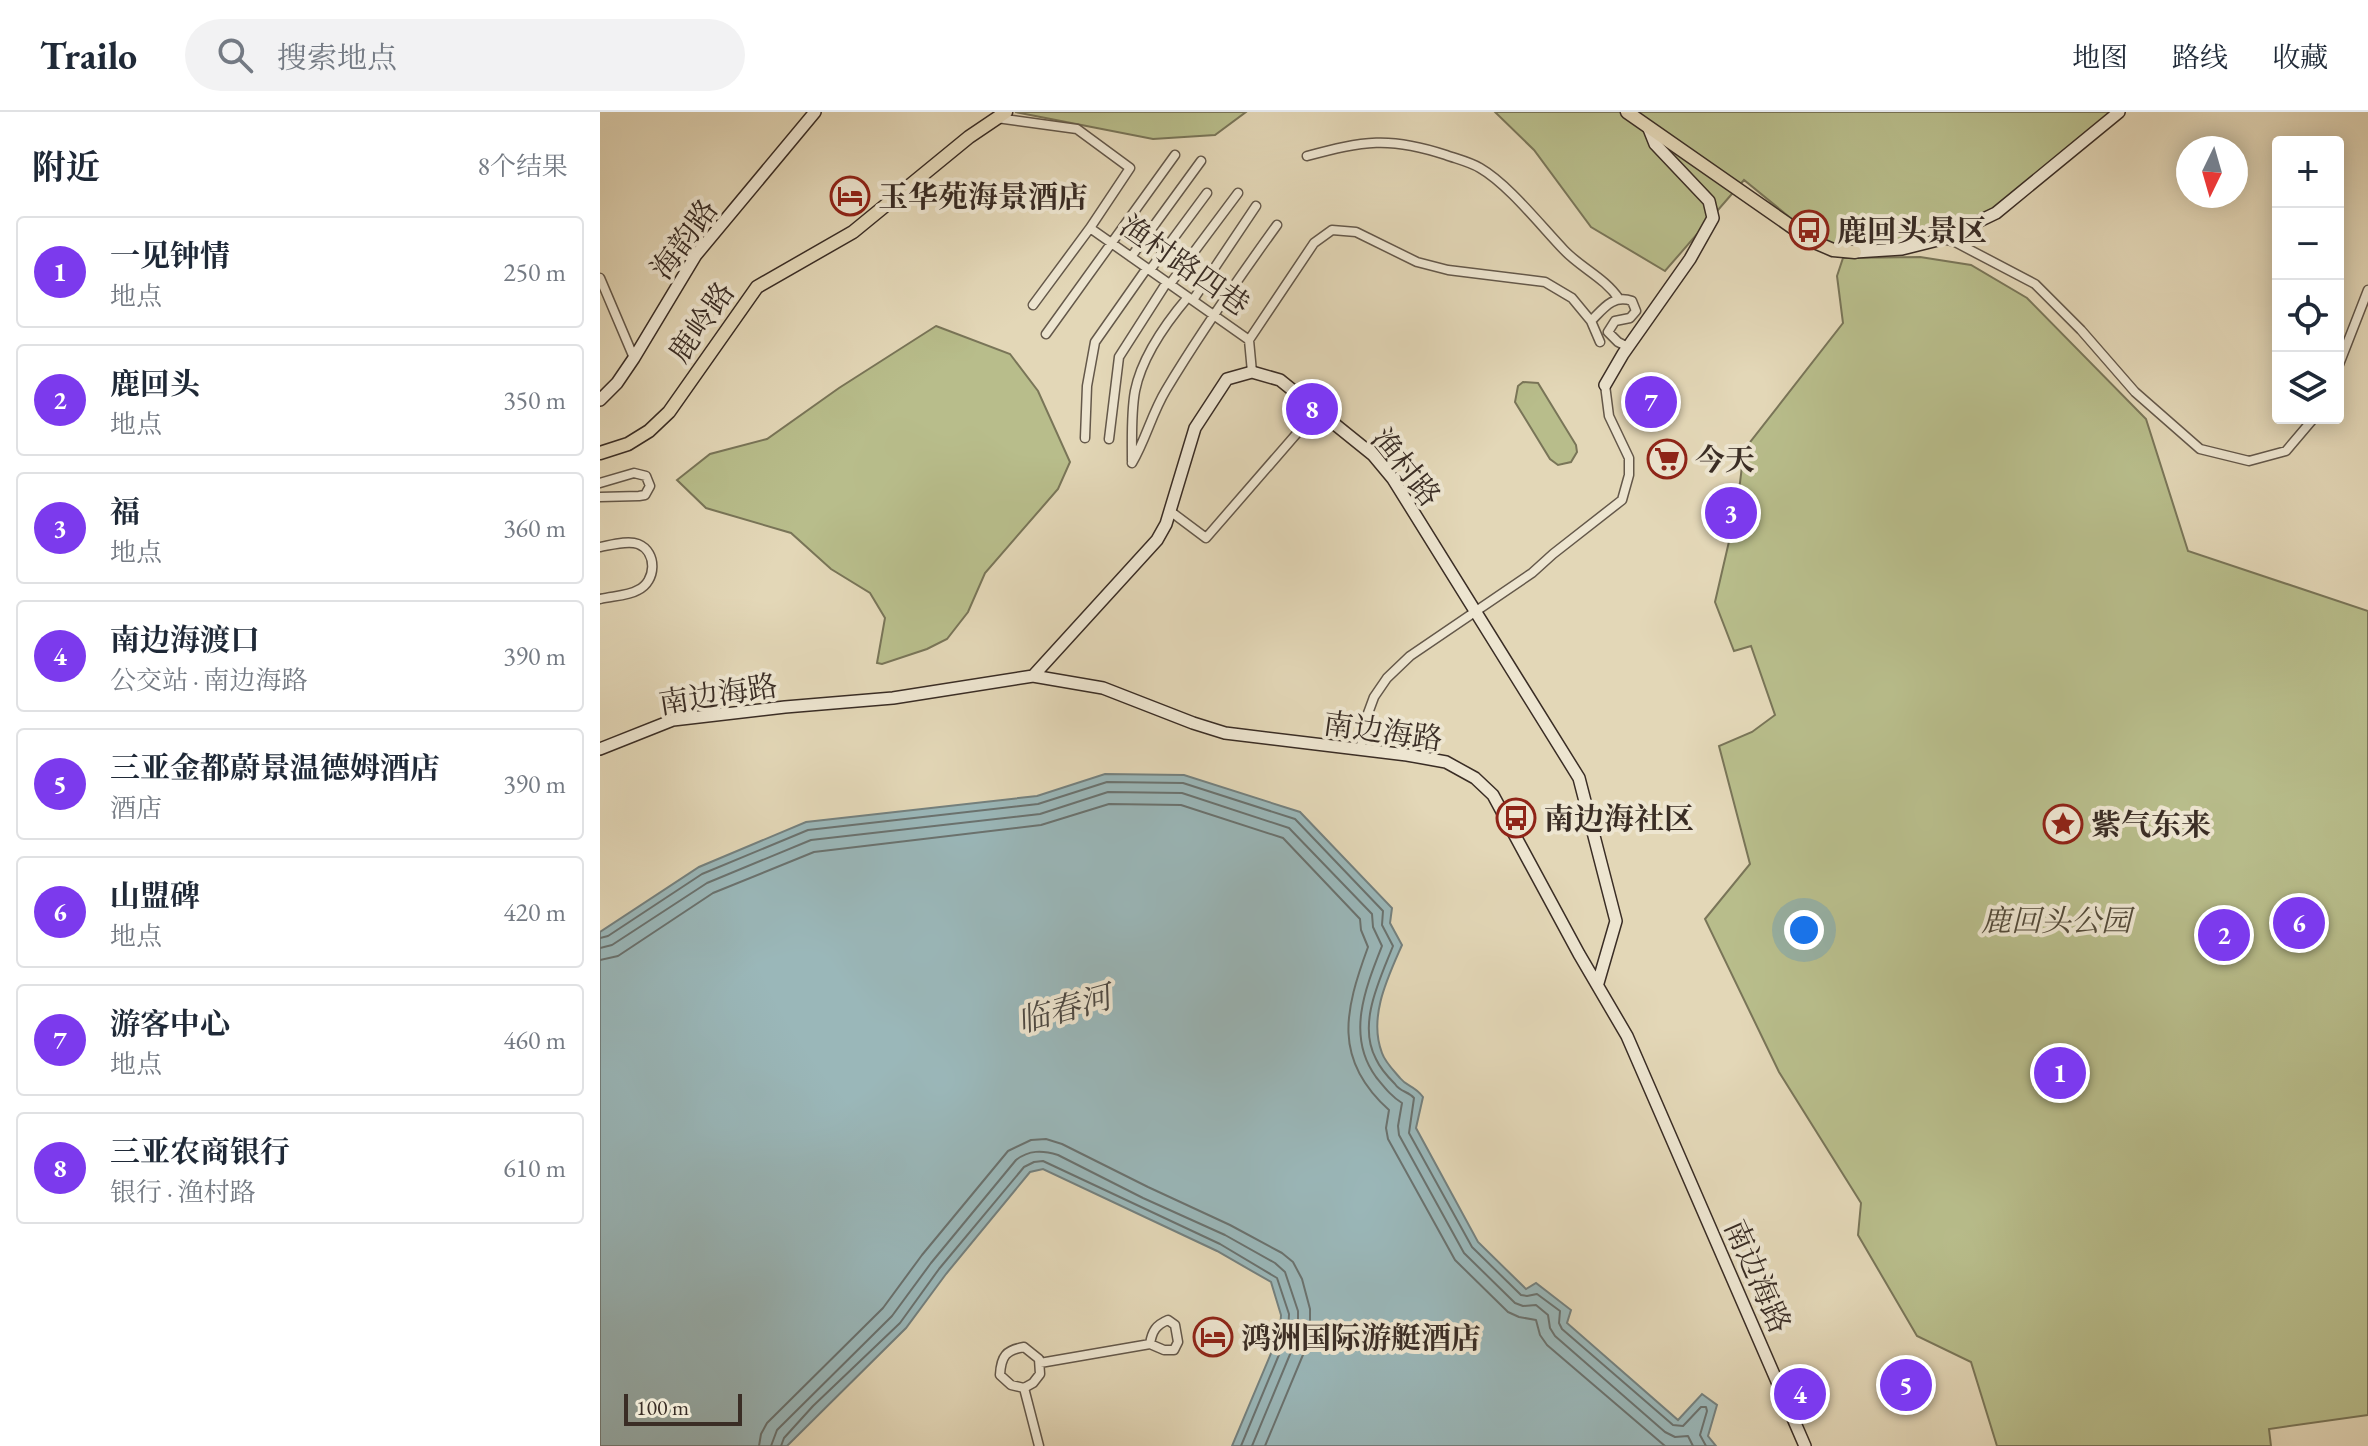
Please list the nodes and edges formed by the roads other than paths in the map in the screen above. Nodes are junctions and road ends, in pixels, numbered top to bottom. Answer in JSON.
{"nodes":[{"id":1,"x":815,"y":112,"type":"edge"},
{"id":2,"x":1627,"y":112,"type":"edge"},
{"id":3,"x":2119,"y":112,"type":"edge"},
{"id":4,"x":1001,"y":115,"type":"edge"},
{"id":5,"x":1649,"y":129,"type":"junction"},
{"id":6,"x":1175,"y":155,"type":"dead end"},
{"id":7,"x":1307,"y":156,"type":"dead end"},
{"id":8,"x":1201,"y":161,"type":"dead end"},
{"id":9,"x":1207,"y":193,"type":"dead end"},
{"id":10,"x":1238,"y":193,"type":"dead end"},
{"id":11,"x":1256,"y":206,"type":"dead end"},
{"id":12,"x":1277,"y":225,"type":"dead end"},
{"id":13,"x":1090,"y":228,"type":"junction"},
{"id":14,"x":1942,"y":239,"type":"junction"},
{"id":15,"x":1111,"y":243,"type":"junction"},
{"id":16,"x":1855,"y":252,"type":"joint"},
{"id":17,"x":1131,"y":257,"type":"junction"},
{"id":18,"x":1148,"y":269,"type":"junction"},
{"id":19,"x":600,"y":278,"type":"edge"},
{"id":20,"x":1169,"y":283,"type":"junction"},
{"id":21,"x":2368,"y":290,"type":"edge"},
{"id":22,"x":1190,"y":298,"type":"junction"},
{"id":23,"x":1619,"y":299,"type":"junction"},
{"id":24,"x":1033,"y":305,"type":"dead end"},
{"id":25,"x":1213,"y":314,"type":"junction"},
{"id":26,"x":1591,"y":321,"type":"junction"},
{"id":27,"x":1046,"y":334,"type":"dead end"},
{"id":28,"x":1249,"y":340,"type":"junction"},
{"id":29,"x":1600,"y":342,"type":"dead end"},
{"id":30,"x":1628,"y":347,"type":"junction"},
{"id":31,"x":2344,"y":352,"type":"edge"},
{"id":32,"x":634,"y":358,"type":"junction"},
{"id":33,"x":1252,"y":372,"type":"junction"},
{"id":34,"x":1605,"y":385,"type":"joint"},
{"id":35,"x":600,"y":400,"type":"edge"},
{"id":36,"x":1318,"y":409,"type":"junction"},
{"id":37,"x":2309,"y":424,"type":"edge"},
{"id":38,"x":1085,"y":438,"type":"dead end"},
{"id":39,"x":1109,"y":439,"type":"dead end"},
{"id":40,"x":600,"y":453,"type":"edge"},
{"id":41,"x":600,"y":483,"type":"edge"},
{"id":42,"x":600,"y":497,"type":"edge"},
{"id":43,"x":1170,"y":511,"type":"junction"},
{"id":44,"x":600,"y":547,"type":"edge"},
{"id":45,"x":600,"y":599,"type":"edge"},
{"id":46,"x":1478,"y":613,"type":"junction"},
{"id":47,"x":1033,"y":676,"type":"junction"},
{"id":48,"x":600,"y":749,"type":"edge"},
{"id":49,"x":1360,"y":750,"type":"junction"},
{"id":50,"x":1598,"y":983,"type":"junction"},
{"id":51,"x":1150,"y":1344,"type":"dead end"},
{"id":52,"x":1040,"y":1363,"type":"junction"},
{"id":53,"x":1024,"y":1388,"type":"junction"},
{"id":54,"x":1039,"y":1446,"type":"edge"},
{"id":55,"x":1805,"y":1446,"type":"edge"}],
"edges":[{"from":1,"to":32,"type":"main road","name":"海韵路"},
{"from":2,"to":5,"type":"main road"},
{"from":3,"to":14,"type":"main road"},
{"from":4,"to":13,"type":"street","name":"渔村路四巷"},
{"from":4,"to":40,"type":"main road","name":"鹿岭路"},
{"from":5,"to":16,"type":"main road"},
{"from":5,"to":30,"type":"main road"},
{"from":6,"to":15,"type":"street"},
{"from":7,"to":23,"type":"street"},
{"from":8,"to":17,"type":"street"},
{"from":9,"to":18,"type":"street"},
{"from":10,"to":20,"type":"street"},
{"from":11,"to":22,"type":"street"},
{"from":12,"to":25,"type":"street"},
{"from":13,"to":15,"type":"street","name":"渔村路四巷"},
{"from":13,"to":24,"type":"street"},
{"from":14,"to":16,"type":"main road"},
{"from":14,"to":37,"type":"street"},
{"from":15,"to":17,"type":"street","name":"渔村路四巷"},
{"from":15,"to":27,"type":"street"},
{"from":17,"to":18,"type":"street","name":"渔村路四巷"},
{"from":18,"to":20,"type":"street","name":"渔村路四巷"},
{"from":18,"to":38,"type":"street"},
{"from":19,"to":32,"type":"street"},
{"from":20,"to":22,"type":"street","name":"渔村路四巷"},
{"from":20,"to":39,"type":"street"},
{"from":21,"to":31,"type":"street"},
{"from":22,"to":25,"type":"street","name":"渔村路四巷"},
{"from":22,"to":25,"type":"street"},
{"from":23,"to":26,"type":"street"},
{"from":23,"to":30,"type":"street"},
{"from":25,"to":28,"type":"street","name":"渔村路四巷"},
{"from":26,"to":28,"type":"street"},
{"from":26,"to":29,"type":"street"},
{"from":28,"to":33,"type":"street","name":"渔村路四巷"},
{"from":30,"to":34,"type":"main road"},
{"from":32,"to":35,"type":"main road","name":"海韵路"},
{"from":33,"to":36,"type":"main road","name":"渔村路"},
{"from":33,"to":43,"type":"main road"},
{"from":34,"to":46,"type":"street"},
{"from":36,"to":43,"type":"street"},
{"from":36,"to":46,"type":"main road","name":"渔村路"},
{"from":41,"to":42,"type":"street"},
{"from":43,"to":47,"type":"main road"},
{"from":44,"to":45,"type":"street"},
{"from":46,"to":49,"type":"street"},
{"from":46,"to":50,"type":"main road","name":"渔村路"},
{"from":47,"to":48,"type":"main road","name":"南边海路"},
{"from":47,"to":49,"type":"main road","name":"南边海路"},
{"from":49,"to":50,"type":"main road","name":"南边海路"},
{"from":50,"to":55,"type":"main road","name":"南边海路"},
{"from":51,"to":52,"type":"street"},
{"from":52,"to":53,"type":"street"},
{"from":52,"to":53,"type":"street"},
{"from":53,"to":54,"type":"street"}]}
